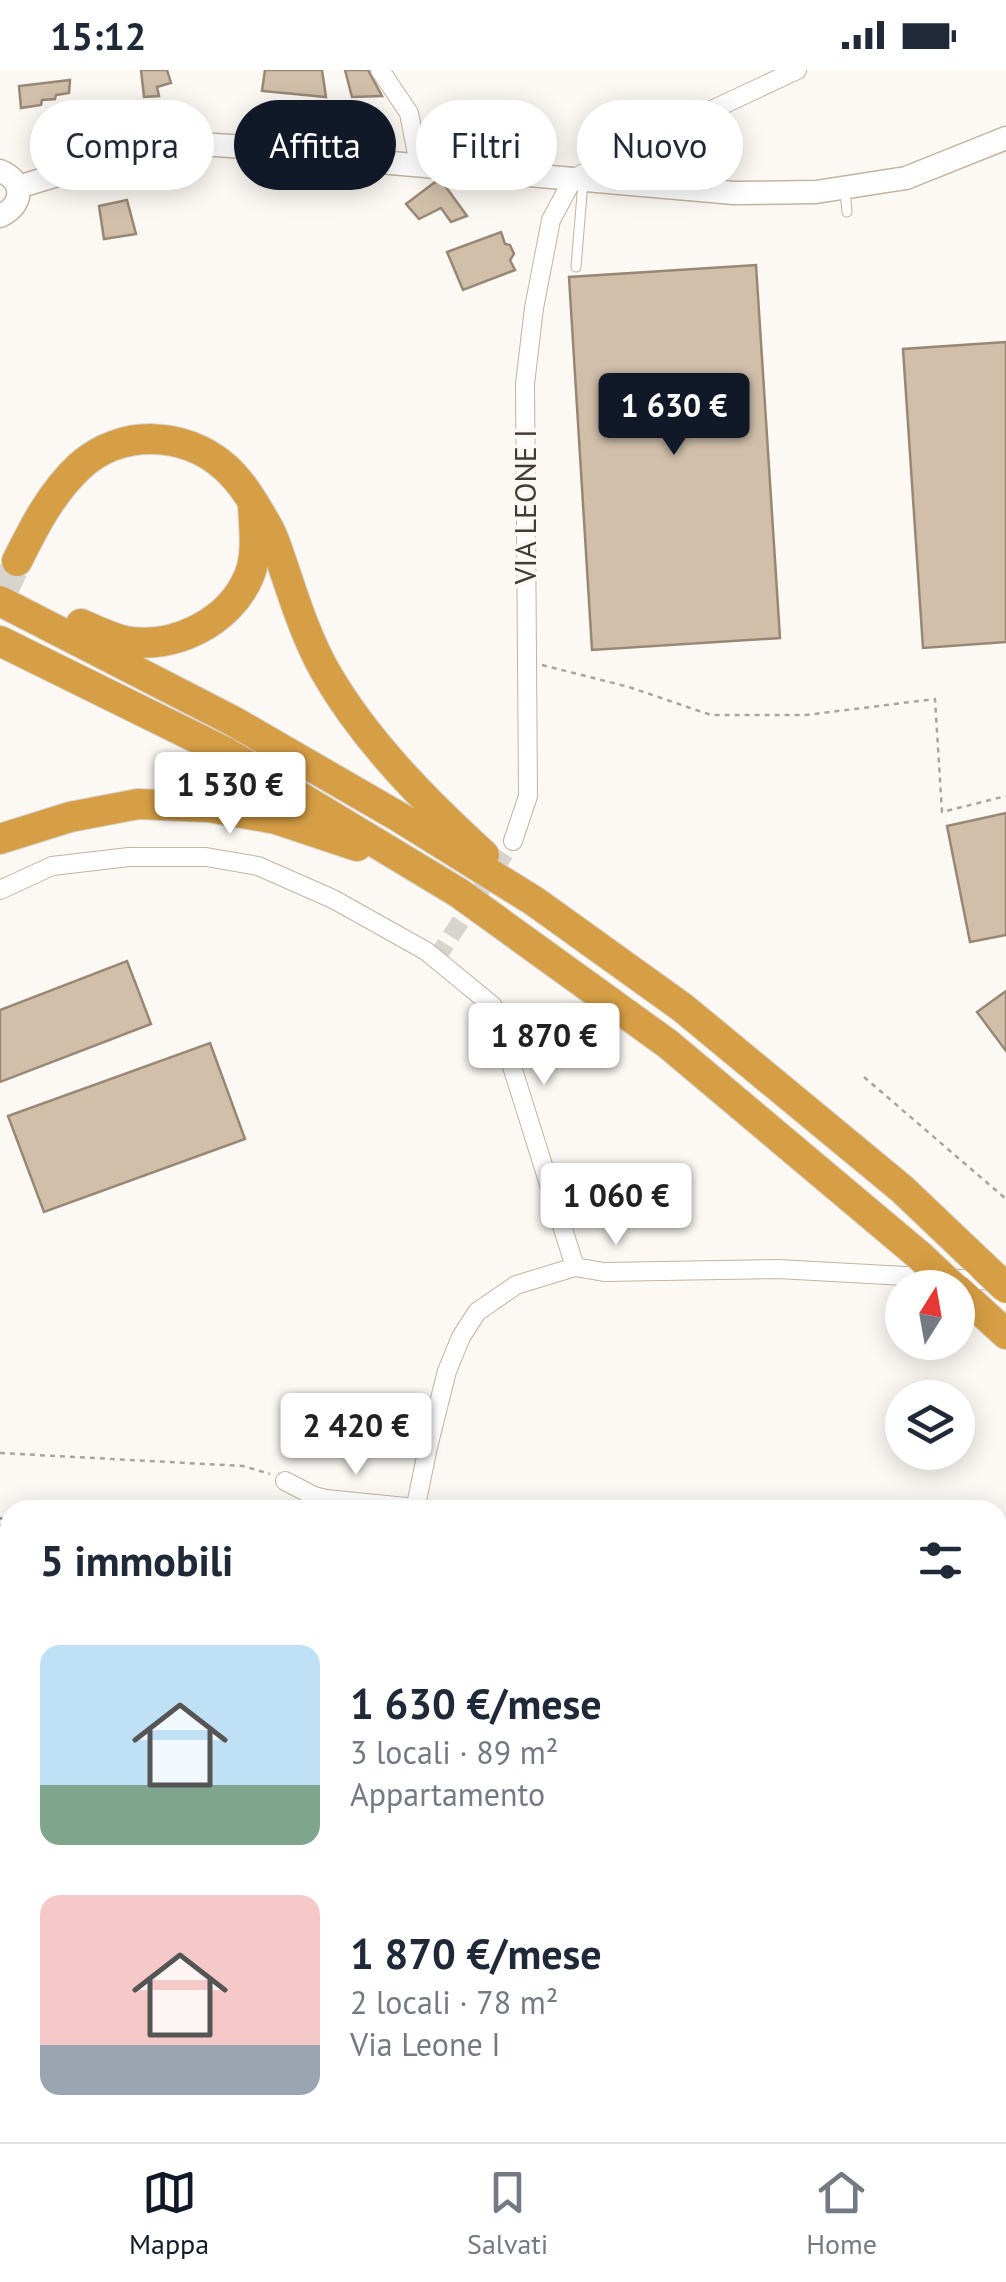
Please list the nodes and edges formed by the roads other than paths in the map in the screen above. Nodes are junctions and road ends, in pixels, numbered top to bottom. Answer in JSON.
{"nodes":[{"id":1,"x":380,"y":70,"type":"edge"},
{"id":2,"x":797,"y":70,"type":"edge"},
{"id":3,"x":733,"y":100,"type":"edge"},
{"id":4,"x":1006,"y":138,"type":"edge"},
{"id":5,"x":416,"y":149,"type":"edge"},
{"id":6,"x":416,"y":165,"type":"edge"},
{"id":7,"x":0,"y":171,"type":"edge"},
{"id":8,"x":577,"y":181,"type":"edge"},
{"id":9,"x":18,"y":187,"type":"junction"},
{"id":10,"x":844,"y":188,"type":"junction"},
{"id":11,"x":578,"y":190,"type":"edge"},
{"id":12,"x":692,"y":190,"type":"edge"},
{"id":13,"x":847,"y":212,"type":"dead end"},
{"id":14,"x":0,"y":216,"type":"edge"},
{"id":15,"x":576,"y":268,"type":"dead end"},
{"id":16,"x":253,"y":502,"type":"junction"},
{"id":17,"x":17,"y":561,"type":"tunnel mouth"},
{"id":18,"x":0,"y":594,"type":"edge"},
{"id":19,"x":0,"y":601,"type":"edge"},
{"id":20,"x":0,"y":641,"type":"edge"},
{"id":21,"x":0,"y":840,"type":"edge"},
{"id":22,"x":514,"y":841,"type":"tunnel mouth"},
{"id":23,"x":0,"y":890,"type":"edge"},
{"id":24,"x":459,"y":894,"type":"junction"},
{"id":25,"x":534,"y":901,"type":"junction"},
{"id":26,"x":575,"y":1267,"type":"junction"},
{"id":27,"x":935,"y":1270,"type":"edge"},
{"id":28,"x":998,"y":1279,"type":"edge"},
{"id":29,"x":975,"y":1306,"type":"edge"},
{"id":30,"x":1006,"y":1334,"type":"edge"},
{"id":31,"x":285,"y":1482,"type":"road end"},
{"id":32,"x":335,"y":1500,"type":"edge"},
{"id":33,"x":418,"y":1500,"type":"edge"}],
"edges":[{"from":1,"to":5,"type":"street"},
{"from":2,"to":3,"type":"street"},
{"from":4,"to":10,"type":"main road"},
{"from":6,"to":9,"type":"main road"},
{"from":7,"to":9,"type":"main road"},
{"from":8,"to":22,"type":"street","name":"VIA LEONE I"},
{"from":9,"to":14,"type":"main road"},
{"from":10,"to":12,"type":"main road"},
{"from":10,"to":13,"type":"lane"},
{"from":11,"to":15,"type":"lane"},
{"from":16,"to":17,"type":"highway"},
{"from":16,"to":18,"type":"highway"},
{"from":16,"to":25,"type":"highway"},
{"from":19,"to":25,"type":"highway"},
{"from":20,"to":24,"type":"highway"},
{"from":21,"to":24,"type":"highway"},
{"from":23,"to":26,"type":"street"},
{"from":24,"to":27,"type":"highway","bridge":true},
{"from":25,"to":28,"type":"highway"},
{"from":26,"to":28,"type":"street"},
{"from":26,"to":33,"type":"street"},
{"from":29,"to":30,"type":"highway"},
{"from":31,"to":32,"type":"street"}]}
